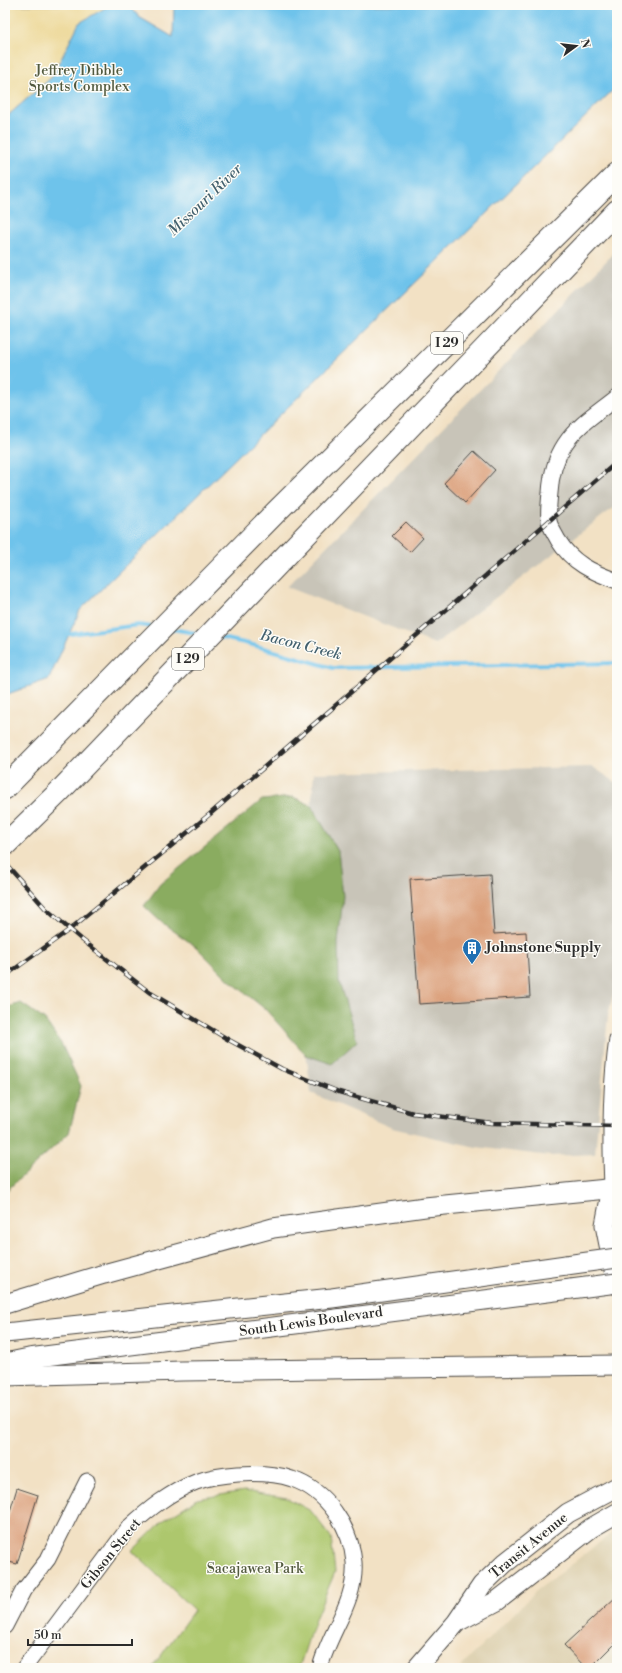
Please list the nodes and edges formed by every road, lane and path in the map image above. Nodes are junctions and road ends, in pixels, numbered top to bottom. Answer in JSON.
{"nodes":[{"id":1,"x":617,"y":174,"type":"edge"},
{"id":2,"x":617,"y":211,"type":"edge"},
{"id":3,"x":617,"y":397,"type":"edge"},
{"id":4,"x":617,"y":581,"type":"edge"},
{"id":5,"x":11,"y":782,"type":"edge"},
{"id":6,"x":5,"y":845,"type":"edge"},
{"id":7,"x":617,"y":1039,"type":"edge"},
{"id":8,"x":615,"y":1192,"type":"edge"},
{"id":9,"x":617,"y":1258,"type":"edge"},
{"id":10,"x":617,"y":1284,"type":"edge"},
{"id":11,"x":5,"y":1304,"type":"edge"},
{"id":12,"x":5,"y":1333,"type":"edge"},
{"id":13,"x":5,"y":1364,"type":"edge"},
{"id":14,"x":617,"y":1365,"type":"edge"},
{"id":15,"x":5,"y":1376,"type":"edge"},
{"id":16,"x":87,"y":1481,"type":"dead end"},
{"id":17,"x":617,"y":1487,"type":"edge"},
{"id":18,"x":617,"y":1513,"type":"edge"},
{"id":19,"x":456,"y":1623,"type":"junction"},
{"id":20,"x":5,"y":1626,"type":"edge"},
{"id":21,"x":24,"y":1668,"type":"edge"},
{"id":22,"x":320,"y":1668,"type":"edge"},
{"id":23,"x":417,"y":1668,"type":"edge"}],
"edges":[{"from":1,"to":5,"type":"highway","number":"I 29"},
{"from":2,"to":6,"type":"highway","number":"I 29"},
{"from":3,"to":4,"type":"street"},
{"from":7,"to":8,"type":"street"},
{"from":8,"to":10,"type":"main road"},
{"from":8,"to":11,"type":"main road"},
{"from":9,"to":12,"type":"main road","name":"South Lewis Boulevard","bridge":true},
{"from":10,"to":13,"type":"main road","name":"South Lewis Boulevard","bridge":true},
{"from":14,"to":15,"type":"main road"},
{"from":16,"to":20,"type":"street"},
{"from":17,"to":19,"type":"main road","name":"Transit Avenue"},
{"from":18,"to":19,"type":"main road","name":"Transit Avenue"},
{"from":19,"to":23,"type":"main road","name":"Transit Avenue"},
{"from":21,"to":22,"type":"street","name":"Gibson Street"}]}
